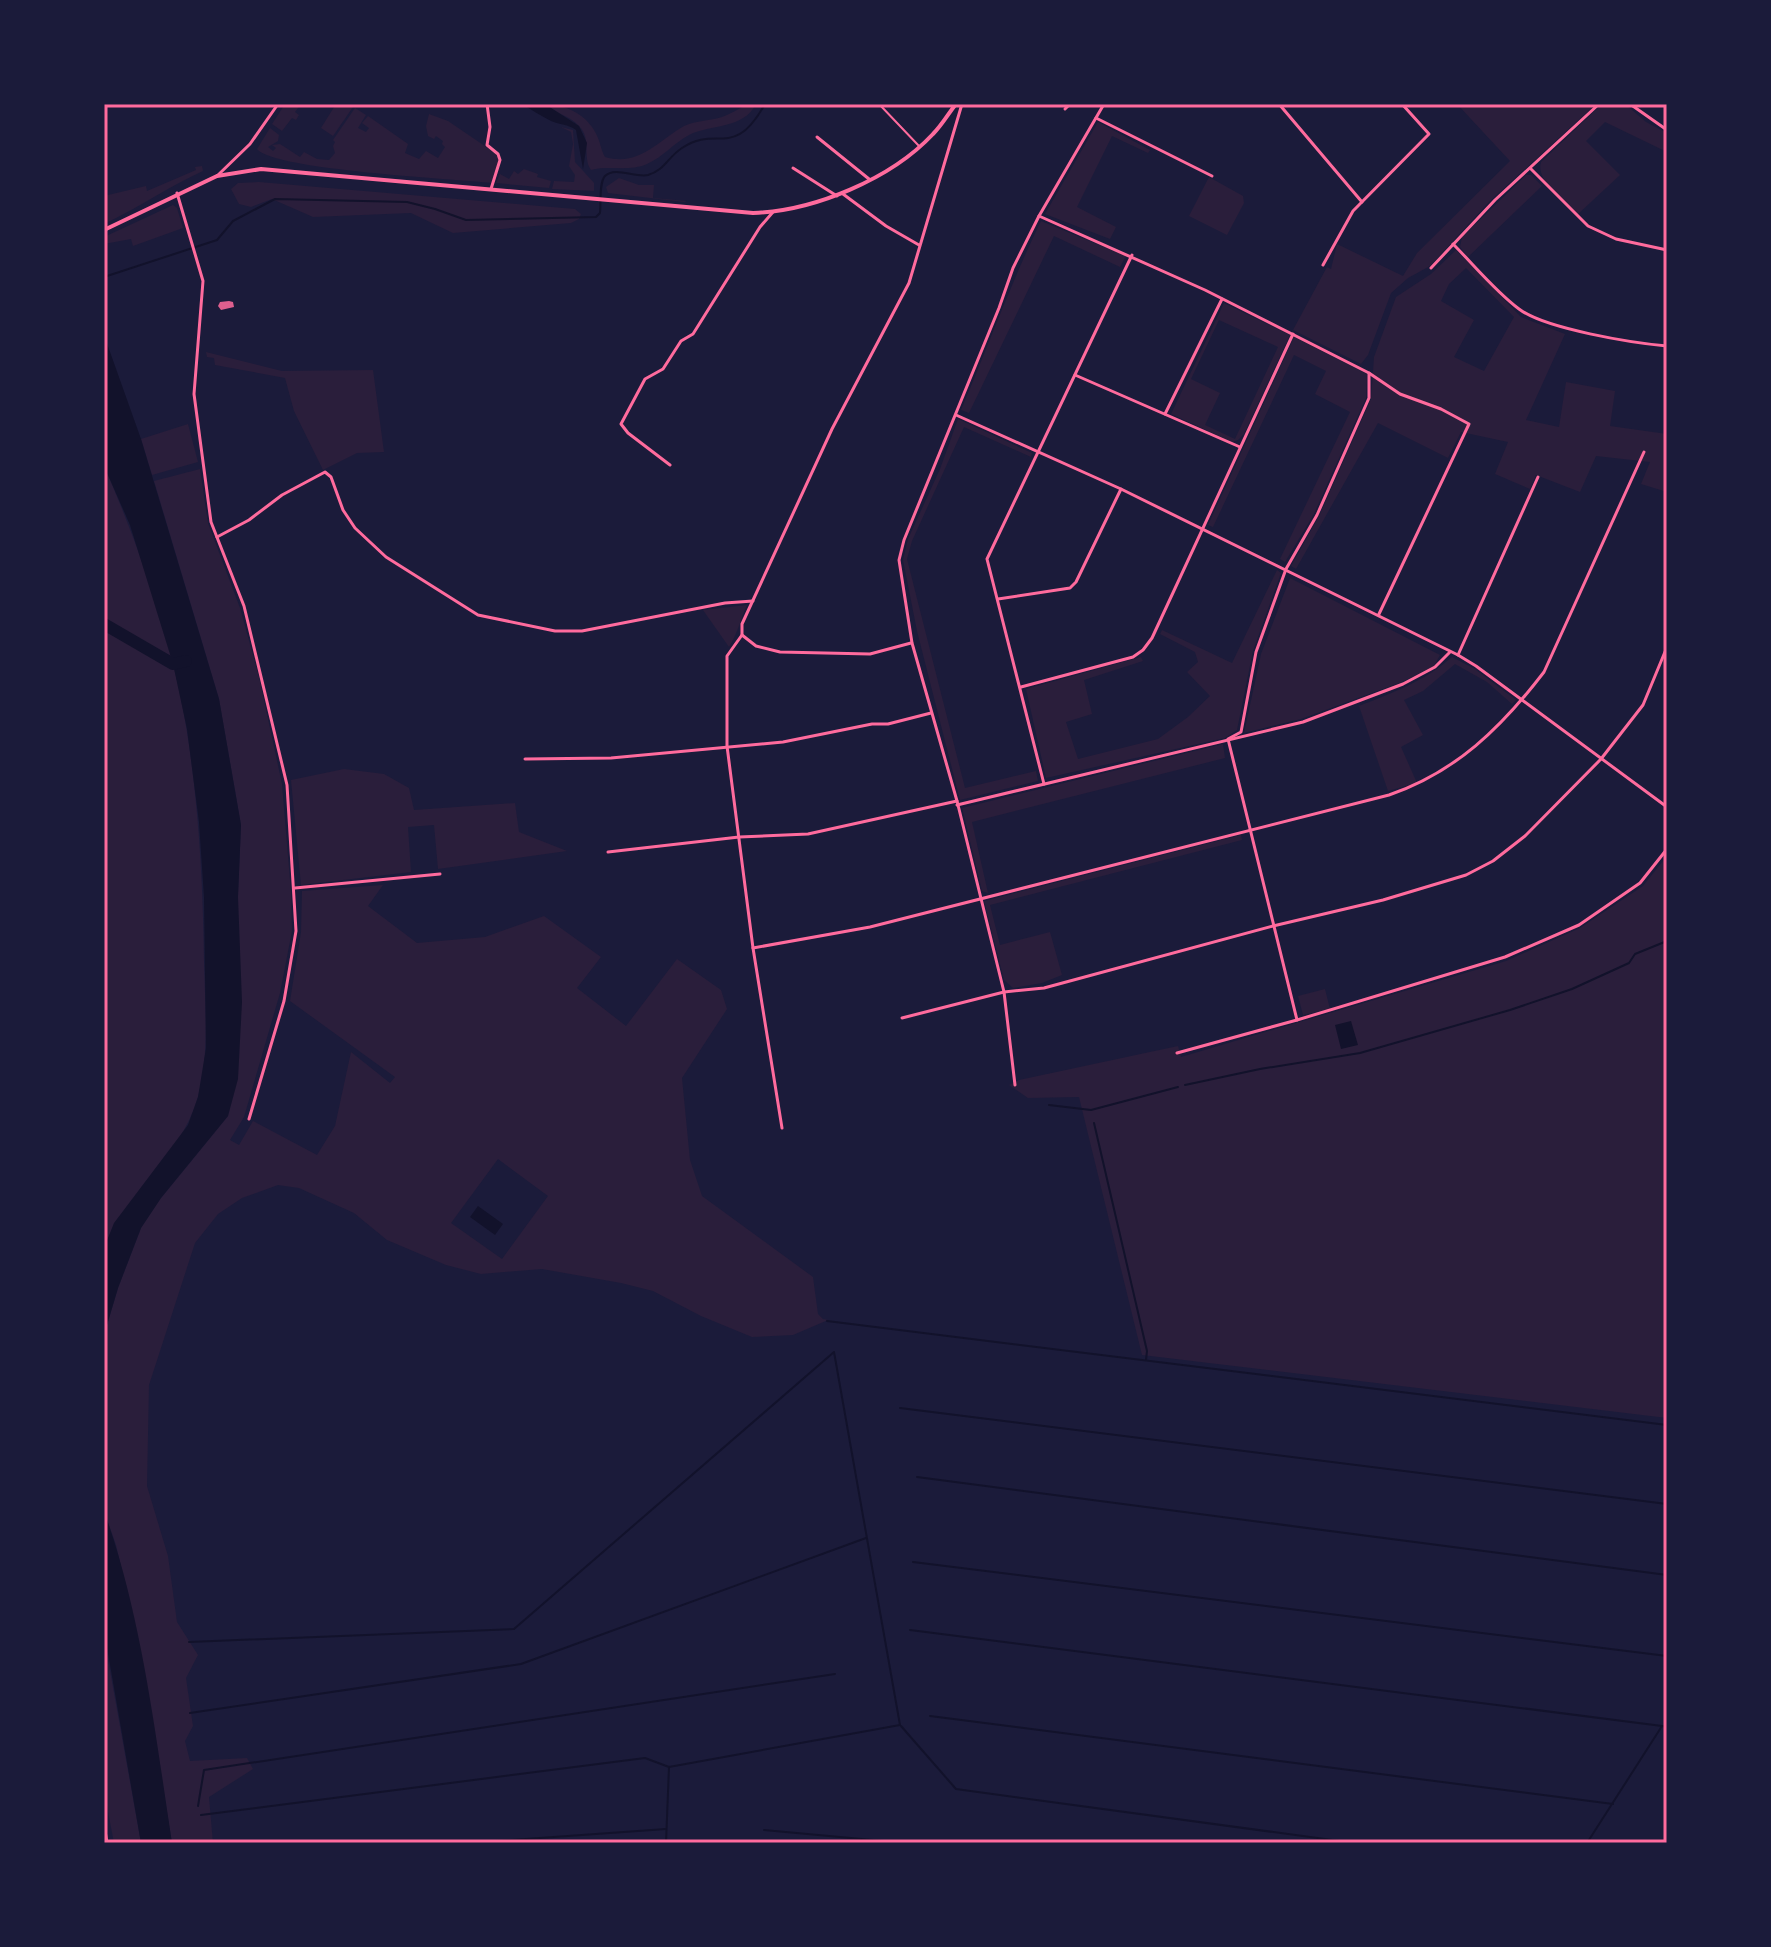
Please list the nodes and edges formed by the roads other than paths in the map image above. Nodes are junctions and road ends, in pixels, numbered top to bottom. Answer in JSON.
{"nodes":[{"id":1,"x":278,"y":104,"type":"edge"},
{"id":2,"x":487,"y":104,"type":"edge"},
{"id":3,"x":879,"y":104,"type":"edge"},
{"id":4,"x":956,"y":104,"type":"edge"},
{"id":5,"x":962,"y":104,"type":"edge"},
{"id":6,"x":1070,"y":104,"type":"edge"},
{"id":7,"x":1104,"y":104,"type":"edge"},
{"id":8,"x":1279,"y":104,"type":"edge"},
{"id":9,"x":1402,"y":104,"type":"edge"},
{"id":10,"x":1599,"y":104,"type":"edge"},
{"id":11,"x":1630,"y":104,"type":"edge"},
{"id":12,"x":1065,"y":109,"type":"dead end"},
{"id":13,"x":1096,"y":118,"type":"junction"},
{"id":14,"x":1667,"y":130,"type":"edge"},
{"id":15,"x":817,"y":137,"type":"dead end"},
{"id":16,"x":920,"y":146,"type":"junction"},
{"id":17,"x":793,"y":168,"type":"dead end"},
{"id":18,"x":1531,"y":169,"type":"junction"},
{"id":19,"x":217,"y":176,"type":"junction"},
{"id":20,"x":1212,"y":176,"type":"dead end"},
{"id":21,"x":869,"y":179,"type":"junction"},
{"id":22,"x":491,"y":189,"type":"junction"},
{"id":23,"x":177,"y":193,"type":"junction"},
{"id":24,"x":840,"y":194,"type":"junction"},
{"id":25,"x":1362,"y":203,"type":"junction"},
{"id":26,"x":773,"y":212,"type":"junction"},
{"id":27,"x":1039,"y":216,"type":"junction"},
{"id":28,"x":104,"y":230,"type":"edge"},
{"id":29,"x":1453,"y":244,"type":"junction"},
{"id":30,"x":919,"y":245,"type":"junction"},
{"id":31,"x":1667,"y":250,"type":"edge"},
{"id":32,"x":1132,"y":255,"type":"junction"},
{"id":33,"x":1323,"y":265,"type":"dead end"},
{"id":34,"x":1431,"y":268,"type":"dead end"},
{"id":35,"x":1222,"y":299,"type":"junction"},
{"id":36,"x":1293,"y":334,"type":"junction"},
{"id":37,"x":1667,"y":346,"type":"edge"},
{"id":38,"x":1369,"y":373,"type":"junction"},
{"id":39,"x":1075,"y":374,"type":"junction"},
{"id":40,"x":1165,"y":414,"type":"junction"},
{"id":41,"x":956,"y":415,"type":"junction"},
{"id":42,"x":1240,"y":447,"type":"junction"},
{"id":43,"x":1039,"y":451,"type":"junction"},
{"id":44,"x":1644,"y":452,"type":"dead end"},
{"id":45,"x":670,"y":465,"type":"dead end"},
{"id":46,"x":1538,"y":477,"type":"dead end"},
{"id":47,"x":1121,"y":489,"type":"junction"},
{"id":48,"x":1203,"y":529,"type":"junction"},
{"id":49,"x":217,"y":537,"type":"junction"},
{"id":50,"x":1286,"y":569,"type":"junction"},
{"id":51,"x":998,"y":599,"type":"junction"},
{"id":52,"x":753,"y":601,"type":"junction"},
{"id":53,"x":1378,"y":615,"type":"junction"},
{"id":54,"x":742,"y":635,"type":"junction"},
{"id":55,"x":912,"y":643,"type":"junction"},
{"id":56,"x":1667,"y":647,"type":"edge"},
{"id":57,"x":1450,"y":652,"type":"junction"},
{"id":58,"x":1458,"y":655,"type":"junction"},
{"id":59,"x":1021,"y":687,"type":"junction"},
{"id":60,"x":1523,"y":700,"type":"junction"},
{"id":61,"x":931,"y":713,"type":"junction"},
{"id":62,"x":1228,"y":739,"type":"junction"},
{"id":63,"x":727,"y":746,"type":"junction"},
{"id":64,"x":525,"y":759,"type":"dead end"},
{"id":65,"x":1601,"y":759,"type":"junction"},
{"id":66,"x":1044,"y":784,"type":"junction"},
{"id":67,"x":957,"y":803,"type":"junction"},
{"id":68,"x":1667,"y":807,"type":"edge"},
{"id":69,"x":1249,"y":830,"type":"junction"},
{"id":70,"x":739,"y":837,"type":"junction"},
{"id":71,"x":1667,"y":849,"type":"edge"},
{"id":72,"x":608,"y":852,"type":"dead end"},
{"id":73,"x":440,"y":874,"type":"dead end"},
{"id":74,"x":295,"y":888,"type":"junction"},
{"id":75,"x":981,"y":899,"type":"junction"},
{"id":76,"x":1273,"y":926,"type":"junction"},
{"id":77,"x":753,"y":948,"type":"junction"},
{"id":78,"x":1004,"y":992,"type":"junction"},
{"id":79,"x":902,"y":1018,"type":"dead end"},
{"id":80,"x":1297,"y":1020,"type":"junction"},
{"id":81,"x":1177,"y":1053,"type":"dead end"},
{"id":82,"x":1015,"y":1085,"type":"dead end"},
{"id":83,"x":249,"y":1119,"type":"dead end"},
{"id":84,"x":782,"y":1128,"type":"dead end"},
{"id":85,"x":104,"y":1831,"type":"edge"},
{"id":86,"x":106,"y":1843,"type":"edge"}],
"edges":[{"from":1,"to":19,"type":"street"},
{"from":2,"to":22,"type":"street"},
{"from":3,"to":16,"type":"lane"},
{"from":4,"to":16,"type":"street"},
{"from":5,"to":30,"type":"street"},
{"from":6,"to":12,"type":"street"},
{"from":7,"to":13,"type":"street"},
{"from":8,"to":25,"type":"street"},
{"from":9,"to":25,"type":"street"},
{"from":10,"to":18,"type":"street"},
{"from":11,"to":14,"type":"street"},
{"from":13,"to":20,"type":"street"},
{"from":13,"to":27,"type":"street"},
{"from":15,"to":21,"type":"street"},
{"from":16,"to":21,"type":"street"},
{"from":17,"to":24,"type":"street"},
{"from":18,"to":29,"type":"street"},
{"from":18,"to":31,"type":"street"},
{"from":19,"to":22,"type":"street"},
{"from":19,"to":23,"type":"street"},
{"from":21,"to":24,"type":"street"},
{"from":22,"to":26,"type":"street"},
{"from":23,"to":28,"type":"street"},
{"from":23,"to":49,"type":"street"},
{"from":24,"to":26,"type":"street"},
{"from":24,"to":30,"type":"street"},
{"from":25,"to":33,"type":"street"},
{"from":26,"to":45,"type":"street"},
{"from":27,"to":32,"type":"street"},
{"from":27,"to":41,"type":"street"},
{"from":29,"to":34,"type":"street"},
{"from":29,"to":37,"type":"street"},
{"from":30,"to":52,"type":"street"},
{"from":32,"to":35,"type":"street"},
{"from":32,"to":39,"type":"street"},
{"from":35,"to":36,"type":"street"},
{"from":35,"to":40,"type":"street"},
{"from":36,"to":38,"type":"street"},
{"from":36,"to":42,"type":"street"},
{"from":38,"to":50,"type":"street"},
{"from":38,"to":53,"type":"street"},
{"from":39,"to":40,"type":"street"},
{"from":39,"to":43,"type":"street"},
{"from":40,"to":42,"type":"street"},
{"from":41,"to":43,"type":"street"},
{"from":41,"to":55,"type":"street"},
{"from":42,"to":48,"type":"street"},
{"from":43,"to":47,"type":"street"},
{"from":43,"to":51,"type":"street"},
{"from":44,"to":60,"type":"street"},
{"from":46,"to":58,"type":"street"},
{"from":47,"to":48,"type":"street"},
{"from":47,"to":51,"type":"street"},
{"from":48,"to":50,"type":"street"},
{"from":48,"to":59,"type":"street"},
{"from":49,"to":52,"type":"street"},
{"from":49,"to":74,"type":"street"},
{"from":50,"to":53,"type":"street"},
{"from":50,"to":62,"type":"street"},
{"from":51,"to":59,"type":"street"},
{"from":52,"to":54,"type":"street"},
{"from":53,"to":57,"type":"street"},
{"from":54,"to":55,"type":"street"},
{"from":54,"to":63,"type":"street"},
{"from":55,"to":61,"type":"street"},
{"from":56,"to":65,"type":"street"},
{"from":57,"to":58,"type":"street"},
{"from":57,"to":62,"type":"street"},
{"from":58,"to":60,"type":"street"},
{"from":59,"to":66,"type":"street"},
{"from":60,"to":65,"type":"street"},
{"from":60,"to":69,"type":"street"},
{"from":61,"to":63,"type":"street"},
{"from":61,"to":67,"type":"street"},
{"from":62,"to":66,"type":"street"},
{"from":62,"to":69,"type":"street"},
{"from":63,"to":64,"type":"street"},
{"from":63,"to":70,"type":"street"},
{"from":65,"to":68,"type":"street"},
{"from":65,"to":76,"type":"street"},
{"from":66,"to":67,"type":"street"},
{"from":67,"to":70,"type":"street"},
{"from":67,"to":75,"type":"street"},
{"from":69,"to":75,"type":"street"},
{"from":69,"to":76,"type":"street"},
{"from":70,"to":72,"type":"street"},
{"from":70,"to":77,"type":"street"},
{"from":71,"to":80,"type":"street"},
{"from":73,"to":74,"type":"street"},
{"from":74,"to":83,"type":"street"},
{"from":75,"to":77,"type":"street"},
{"from":75,"to":78,"type":"street"},
{"from":76,"to":78,"type":"street"},
{"from":76,"to":80,"type":"street"},
{"from":77,"to":84,"type":"street"},
{"from":78,"to":79,"type":"street"},
{"from":78,"to":82,"type":"street"},
{"from":80,"to":81,"type":"street"},
{"from":85,"to":86,"type":"main road"}]}
